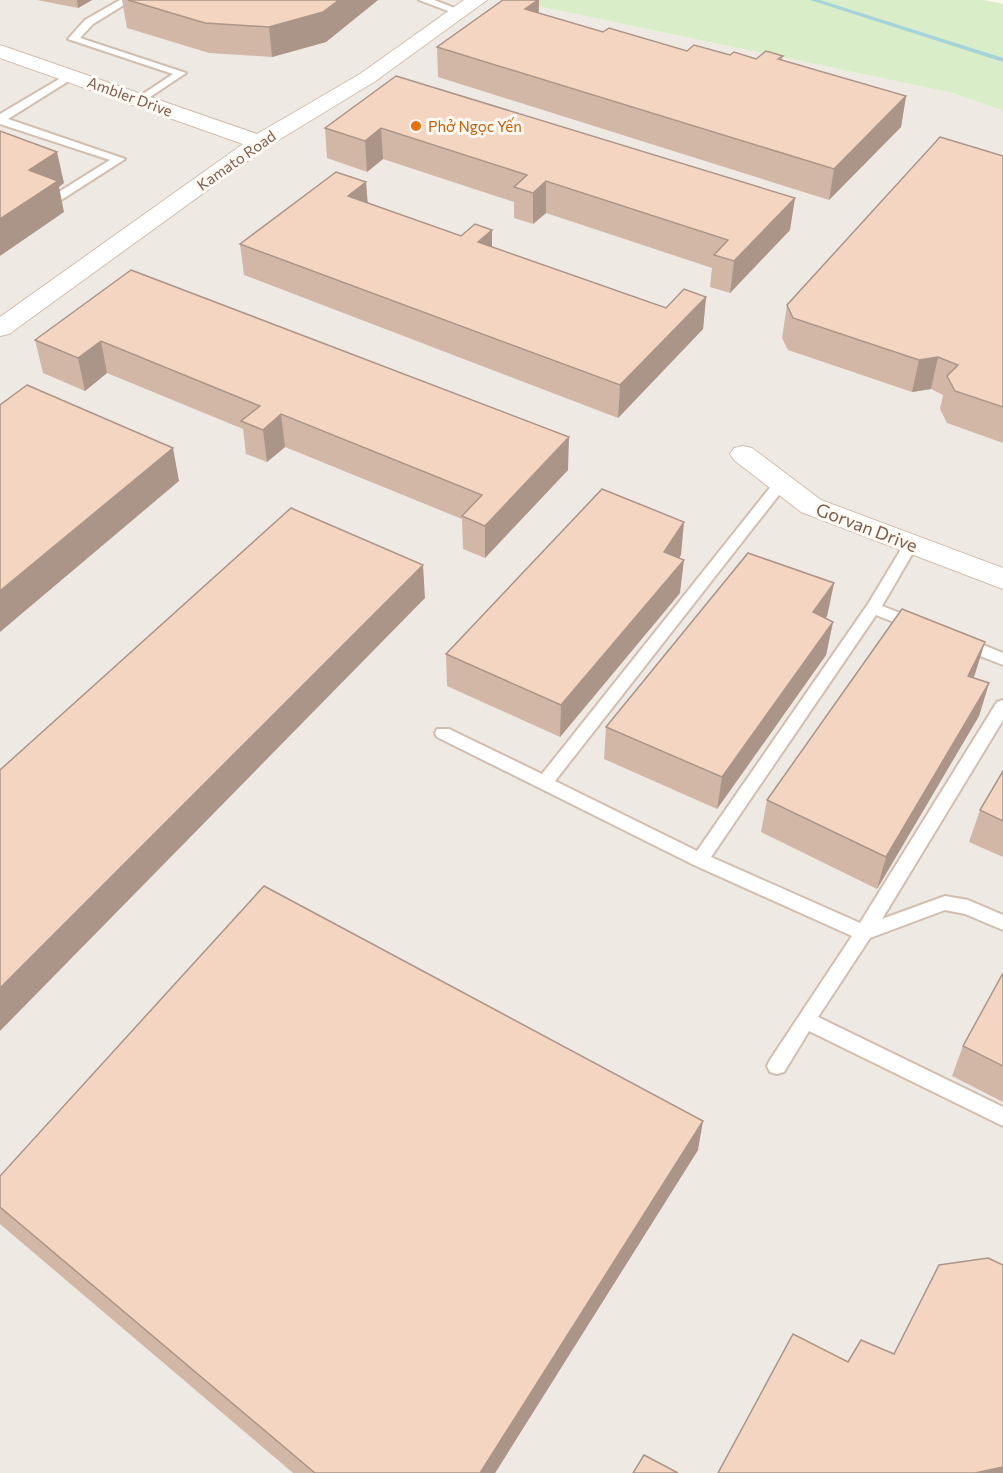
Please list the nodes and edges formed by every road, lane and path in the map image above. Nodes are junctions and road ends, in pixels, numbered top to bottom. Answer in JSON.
{"nodes":[{"id":1,"x":127,"y":0,"type":"edge"},
{"id":2,"x":424,"y":0,"type":"edge"},
{"id":3,"x":468,"y":6,"type":"edge"},
{"id":4,"x":0,"y":51,"type":"edge"},
{"id":5,"x":70,"y":75,"type":"junction"},
{"id":6,"x":141,"y":100,"type":"junction"},
{"id":7,"x":0,"y":119,"type":"edge"},
{"id":8,"x":259,"y":142,"type":"junction"},
{"id":9,"x":58,"y":198,"type":"edge"},
{"id":10,"x":0,"y":328,"type":"edge"},
{"id":11,"x":743,"y":454,"type":"dead end"},
{"id":12,"x":781,"y":483,"type":"junction"},
{"id":13,"x":911,"y":544,"type":"junction"},
{"id":14,"x":1003,"y":579,"type":"edge"},
{"id":15,"x":873,"y":608,"type":"junction"},
{"id":16,"x":927,"y":629,"type":"edge"},
{"id":17,"x":949,"y":638,"type":"edge"},
{"id":18,"x":1003,"y":659,"type":"edge"},
{"id":19,"x":1003,"y":706,"type":"edge"},
{"id":20,"x":443,"y":733,"type":"dead end"},
{"id":21,"x":545,"y":782,"type":"junction"},
{"id":22,"x":700,"y":860,"type":"junction"},
{"id":23,"x":1003,"y":923,"type":"edge"},
{"id":24,"x":864,"y":933,"type":"junction"},
{"id":25,"x":805,"y":1020,"type":"junction"},
{"id":26,"x":777,"y":1066,"type":"dead end"},
{"id":27,"x":1003,"y":1117,"type":"edge"}],
"edges":[{"from":1,"to":6,"type":"lane"},
{"from":2,"to":3,"type":"lane"},
{"from":3,"to":8,"type":"street","name":"Kamato Road"},
{"from":4,"to":5,"type":"street","name":"Ambler Drive"},
{"from":5,"to":6,"type":"street","name":"Ambler Drive"},
{"from":5,"to":7,"type":"lane"},
{"from":6,"to":8,"type":"street","name":"Ambler Drive"},
{"from":7,"to":9,"type":"lane"},
{"from":8,"to":10,"type":"street","name":"Kamato Road"},
{"from":11,"to":12,"type":"street","name":"Gorvan Drive"},
{"from":12,"to":13,"type":"street","name":"Gorvan Drive"},
{"from":12,"to":21,"type":"lane"},
{"from":13,"to":14,"type":"street","name":"Gorvan Drive"},
{"from":13,"to":15,"type":"lane"},
{"from":15,"to":16,"type":"lane"},
{"from":15,"to":22,"type":"lane"},
{"from":17,"to":18,"type":"lane"},
{"from":19,"to":24,"type":"lane"},
{"from":20,"to":21,"type":"lane"},
{"from":21,"to":22,"type":"lane"},
{"from":22,"to":24,"type":"lane"},
{"from":23,"to":24,"type":"lane"},
{"from":24,"to":25,"type":"lane"},
{"from":25,"to":26,"type":"lane"},
{"from":25,"to":27,"type":"lane"}]}
